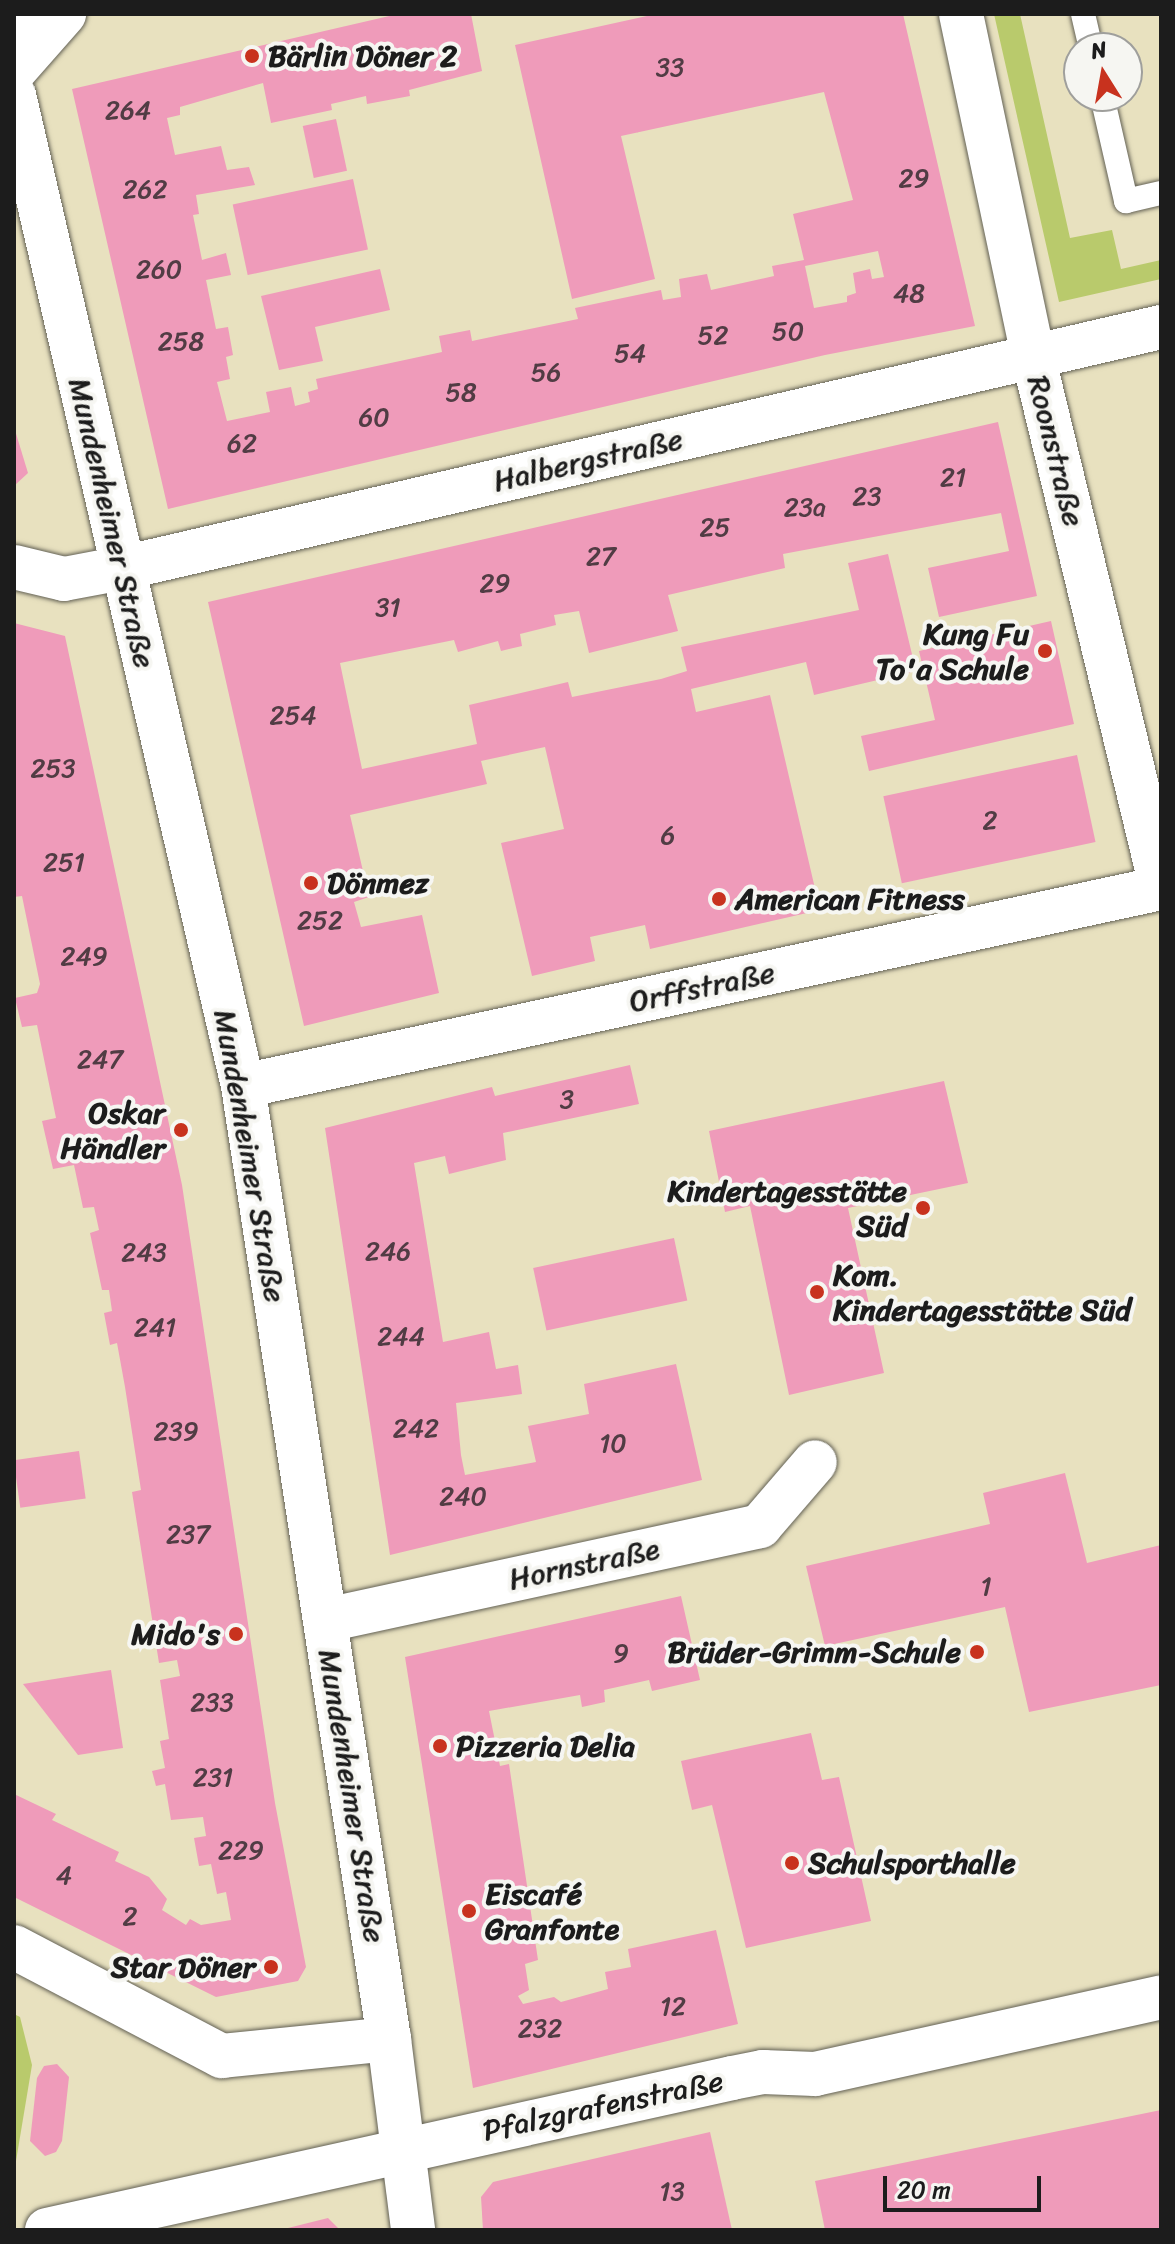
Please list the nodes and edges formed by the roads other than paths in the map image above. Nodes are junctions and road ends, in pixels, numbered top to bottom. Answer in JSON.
{"nodes":[{"id":1,"x":16,"y":14,"type":"edge"},
{"id":2,"x":64,"y":14,"type":"edge"},
{"id":3,"x":961,"y":14,"type":"edge"},
{"id":4,"x":14,"y":31,"type":"edge"},
{"id":5,"x":14,"y":71,"type":"edge"},
{"id":6,"x":14,"y":95,"type":"edge"},
{"id":7,"x":1106,"y":112,"type":"edge"},
{"id":8,"x":1161,"y":193,"type":"edge"},
{"id":9,"x":1161,"y":327,"type":"edge"},
{"id":10,"x":1033,"y":356,"type":"junction"},
{"id":11,"x":14,"y":567,"type":"edge"},
{"id":12,"x":123,"y":568,"type":"junction"},
{"id":13,"x":1161,"y":887,"type":"edge"},
{"id":14,"x":243,"y":1086,"type":"junction"},
{"id":15,"x":815,"y":1462,"type":"dead end"},
{"id":16,"x":326,"y":1620,"type":"junction"},
{"id":17,"x":14,"y":1947,"type":"edge"},
{"id":18,"x":1161,"y":1997,"type":"edge"},
{"id":19,"x":389,"y":2039,"type":"junction"},
{"id":20,"x":404,"y":2148,"type":"junction"},
{"id":21,"x":47,"y":2230,"type":"edge"},
{"id":22,"x":413,"y":2230,"type":"edge"}],
"edges":[{"from":1,"to":4,"type":"street"},
{"from":2,"to":5,"type":"street"},
{"from":3,"to":10,"type":"street","name":"Roonstraße"},
{"from":6,"to":12,"type":"street","name":"Mundenheimer Straße"},
{"from":7,"to":8,"type":"lane"},
{"from":9,"to":10,"type":"street","name":"Halbergstraße"},
{"from":10,"to":12,"type":"street","name":"Halbergstraße"},
{"from":10,"to":13,"type":"street","name":"Roonstraße"},
{"from":11,"to":12,"type":"street","name":"Halbergstraße"},
{"from":12,"to":14,"type":"street","name":"Mundenheimer Straße"},
{"from":13,"to":14,"type":"street","name":"Orffstraße"},
{"from":14,"to":16,"type":"street","name":"Mundenheimer Straße"},
{"from":15,"to":16,"type":"street","name":"Hornstraße"},
{"from":16,"to":19,"type":"street","name":"Mundenheimer Straße"},
{"from":17,"to":19,"type":"street"},
{"from":18,"to":20,"type":"street","name":"Pfalzgrafenstraße"},
{"from":19,"to":20,"type":"street","name":"Mundenheimer Straße"},
{"from":20,"to":21,"type":"street","name":"Pfalzgrafenstraße"},
{"from":20,"to":22,"type":"street","name":"Mundenheimer Straße"}]}
